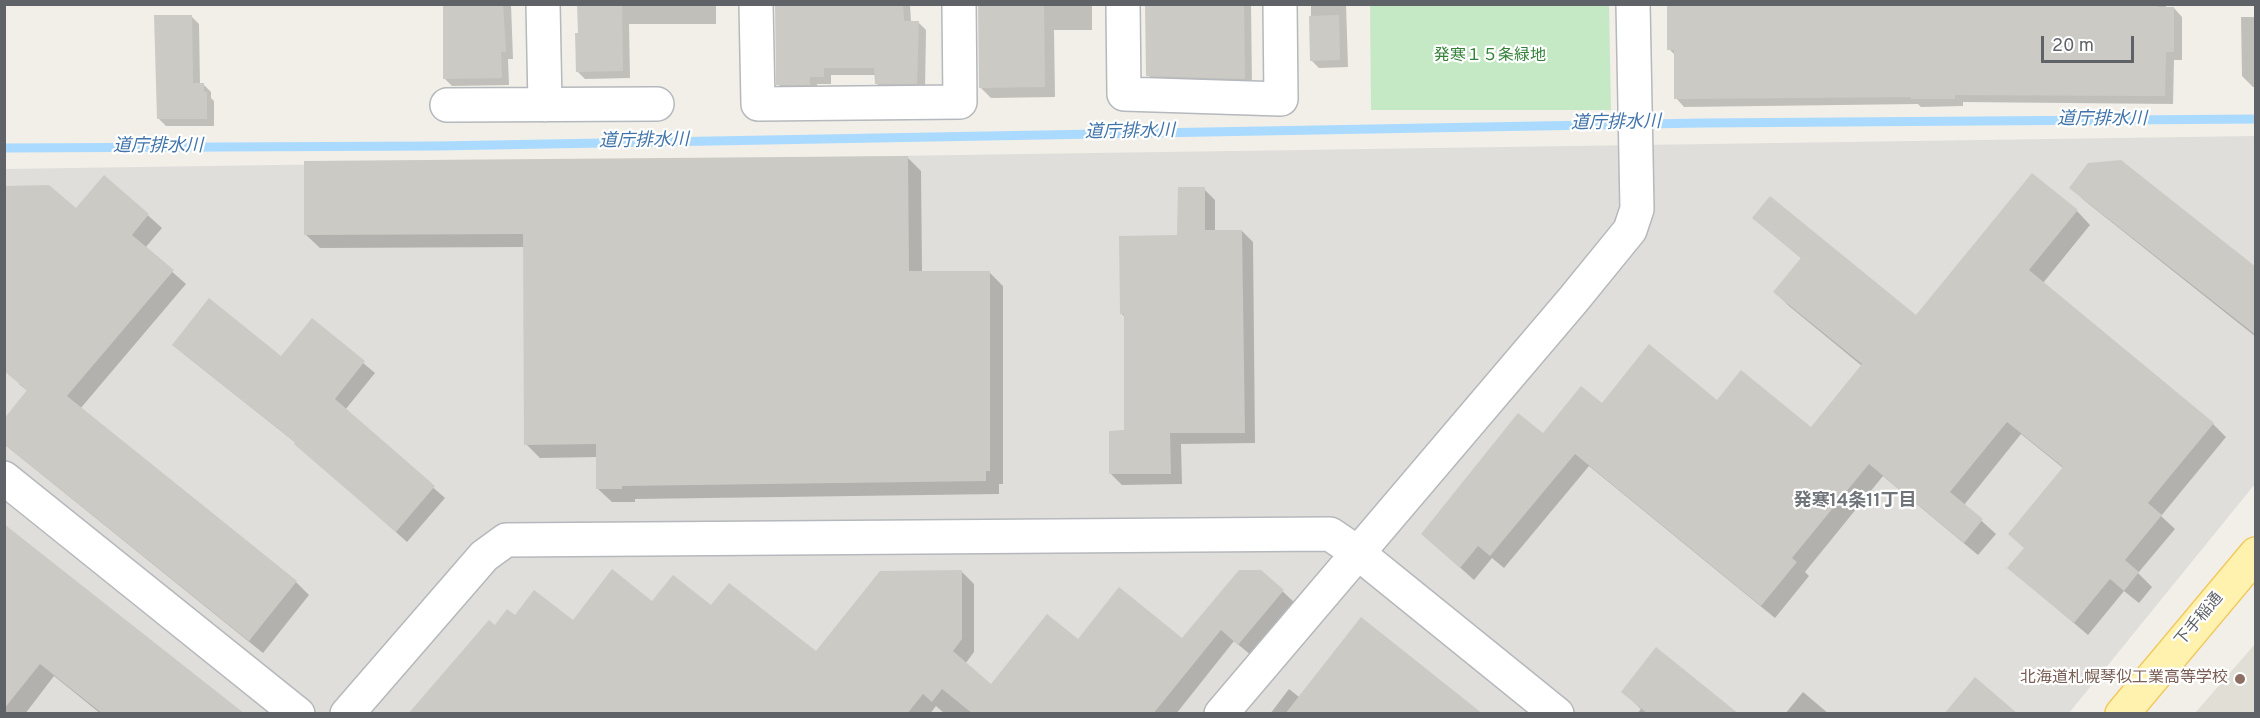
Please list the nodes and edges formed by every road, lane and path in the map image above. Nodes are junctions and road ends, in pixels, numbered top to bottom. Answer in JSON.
{"nodes":[{"id":1,"x":543,"y":4,"type":"edge"},
{"id":2,"x":756,"y":4,"type":"edge"},
{"id":3,"x":960,"y":4,"type":"edge"},
{"id":4,"x":1123,"y":4,"type":"edge"},
{"id":5,"x":1280,"y":4,"type":"edge"},
{"id":6,"x":1633,"y":4,"type":"edge"},
{"id":7,"x":657,"y":104,"type":"dead end"},
{"id":8,"x":447,"y":105,"type":"dead end"},
{"id":9,"x":544,"y":105,"type":"junction"},
{"id":10,"x":4,"y":478,"type":"edge"},
{"id":11,"x":1358,"y":553,"type":"junction"},
{"id":12,"x":2256,"y":554,"type":"edge"},
{"id":13,"x":298,"y":714,"type":"edge"},
{"id":14,"x":347,"y":714,"type":"edge"},
{"id":15,"x":1221,"y":714,"type":"edge"},
{"id":16,"x":1557,"y":714,"type":"edge"},
{"id":17,"x":2122,"y":714,"type":"edge"}],
"edges":[{"from":1,"to":9,"type":"street"},
{"from":2,"to":3,"type":"street"},
{"from":4,"to":5,"type":"street"},
{"from":6,"to":11,"type":"street"},
{"from":7,"to":9,"type":"street"},
{"from":8,"to":9,"type":"street"},
{"from":10,"to":13,"type":"street"},
{"from":11,"to":14,"type":"street"},
{"from":11,"to":15,"type":"street"},
{"from":11,"to":16,"type":"street"},
{"from":12,"to":17,"type":"main road","name":"下手稲通"}]}
